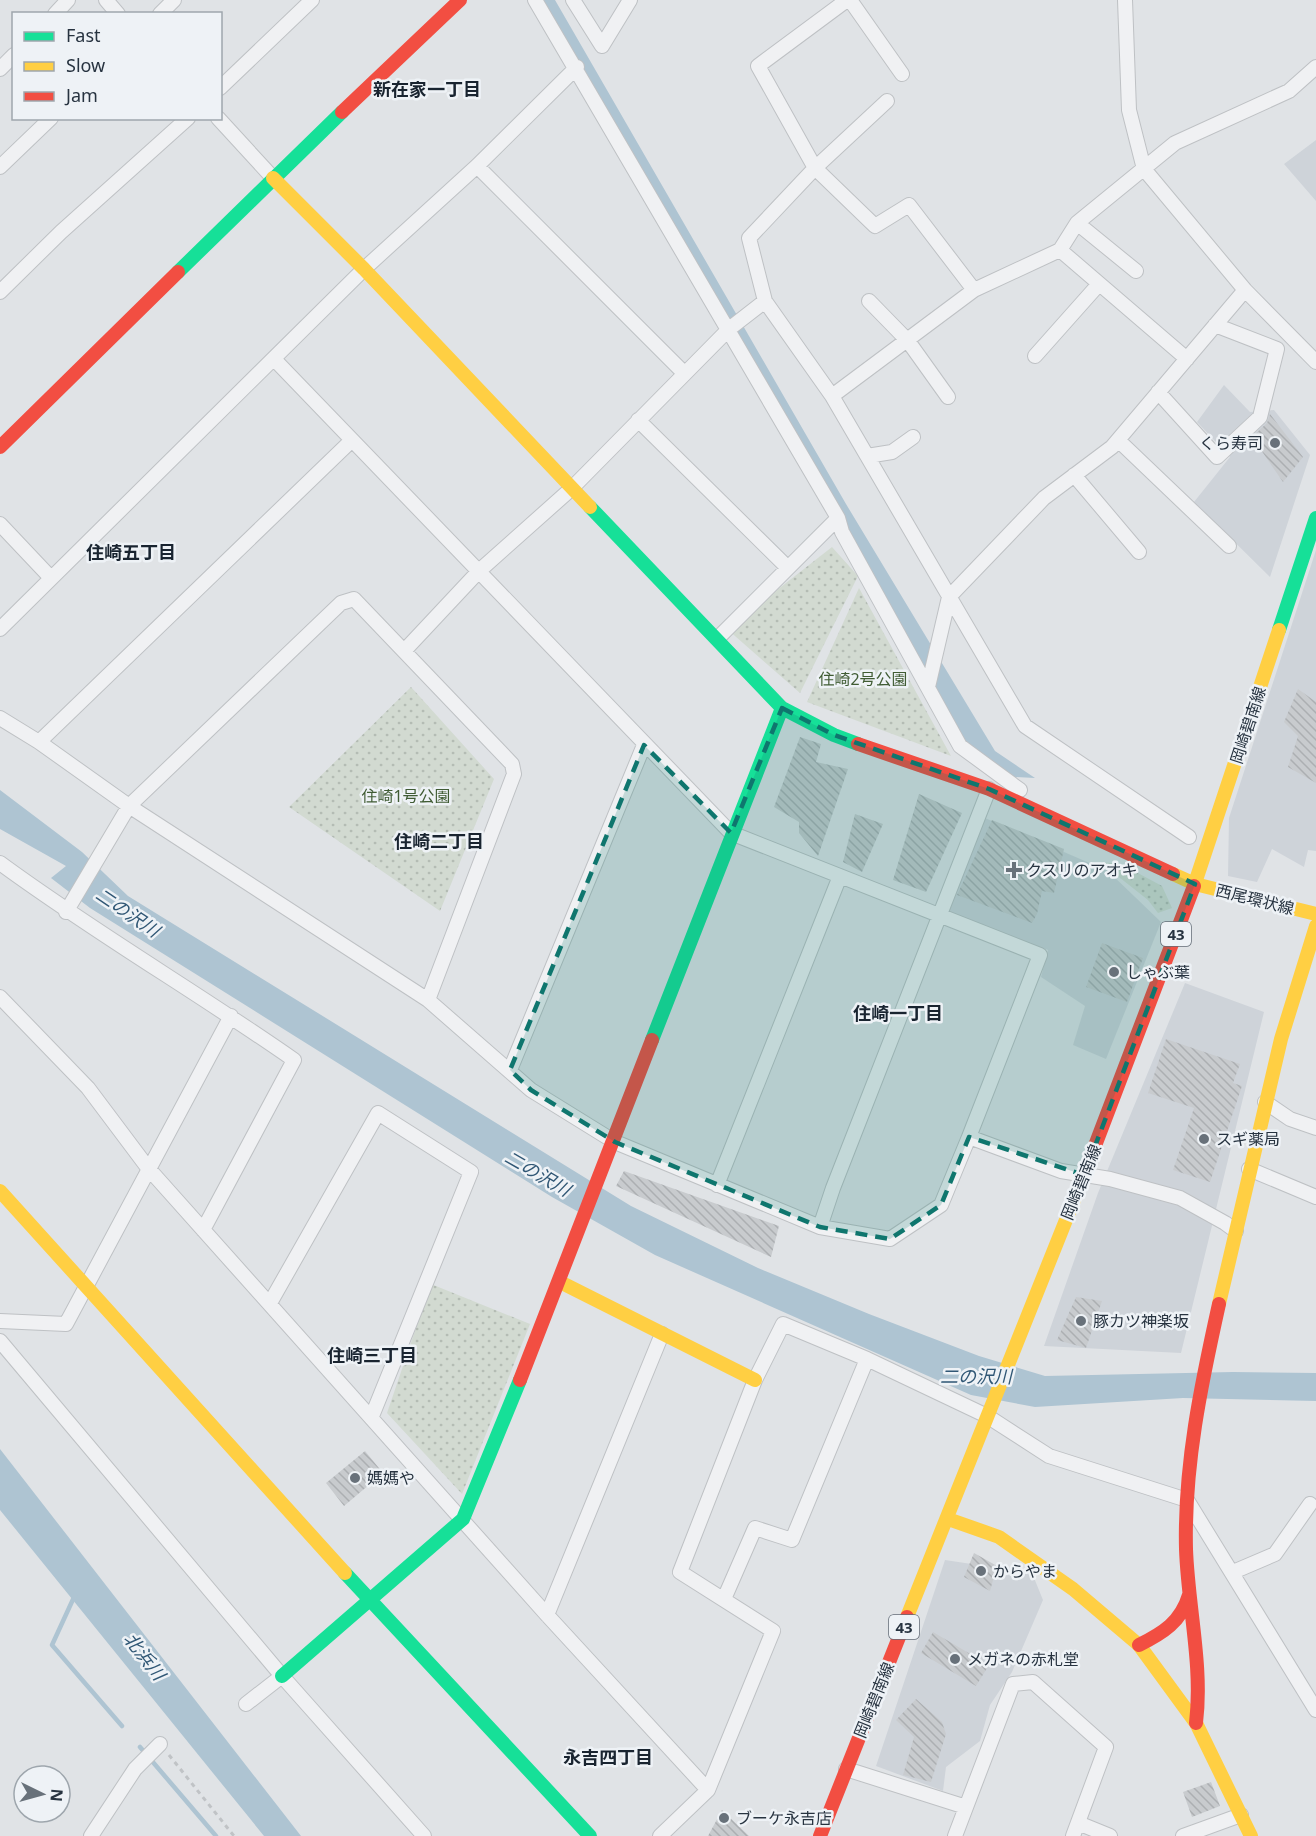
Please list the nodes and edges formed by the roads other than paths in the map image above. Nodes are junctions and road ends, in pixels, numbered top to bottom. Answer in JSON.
{"nodes":[{"id":1,"x":68,"y":0,"type":"edge"},
{"id":2,"x":106,"y":0,"type":"edge"},
{"id":3,"x":174,"y":0,"type":"edge"},
{"id":4,"x":312,"y":0,"type":"edge"},
{"id":5,"x":460,"y":0,"type":"edge"},
{"id":6,"x":535,"y":0,"type":"edge"},
{"id":7,"x":573,"y":0,"type":"edge"},
{"id":8,"x":630,"y":0,"type":"edge"},
{"id":9,"x":849,"y":0,"type":"edge"},
{"id":10,"x":1125,"y":0,"type":"edge"},
{"id":11,"x":57,"y":12,"type":"edge"},
{"id":12,"x":116,"y":12,"type":"edge"},
{"id":13,"x":162,"y":12,"type":"edge"},
{"id":14,"x":12,"y":57,"type":"edge"},
{"id":15,"x":1316,"y":66,"type":"edge"},
{"id":16,"x":577,"y":67,"type":"junction"},
{"id":17,"x":0,"y":69,"type":"edge"},
{"id":18,"x":902,"y":74,"type":"dead end"},
{"id":19,"x":222,"y":86,"type":"edge"},
{"id":20,"x":887,"y":101,"type":"dead end"},
{"id":21,"x":49,"y":120,"type":"edge"},
{"id":22,"x":186,"y":120,"type":"edge"},
{"id":23,"x":220,"y":120,"type":"edge"},
{"id":24,"x":477,"y":166,"type":"junction"},
{"id":25,"x":0,"y":168,"type":"edge"},
{"id":26,"x":815,"y":168,"type":"junction"},
{"id":27,"x":1144,"y":169,"type":"junction"},
{"id":28,"x":273,"y":178,"type":"junction"},
{"id":29,"x":1077,"y":223,"type":"junction"},
{"id":30,"x":1060,"y":250,"type":"junction"},
{"id":31,"x":364,"y":269,"type":"junction"},
{"id":32,"x":1136,"y":271,"type":"dead end"},
{"id":33,"x":1099,"y":284,"type":"junction"},
{"id":34,"x":974,"y":290,"type":"junction"},
{"id":35,"x":1245,"y":290,"type":"junction"},
{"id":36,"x":0,"y":292,"type":"edge"},
{"id":37,"x":765,"y":301,"type":"junction"},
{"id":38,"x":869,"y":301,"type":"dead end"},
{"id":39,"x":1215,"y":325,"type":"junction"},
{"id":40,"x":729,"y":328,"type":"junction"},
{"id":41,"x":908,"y":341,"type":"junction"},
{"id":42,"x":1298,"y":344,"type":"junction"},
{"id":43,"x":1277,"y":349,"type":"junction"},
{"id":44,"x":1035,"y":356,"type":"dead end"},
{"id":45,"x":274,"y":359,"type":"junction"},
{"id":46,"x":1187,"y":359,"type":"junction"},
{"id":47,"x":1316,"y":362,"type":"edge"},
{"id":48,"x":684,"y":373,"type":"junction"},
{"id":49,"x":1158,"y":392,"type":"junction"},
{"id":50,"x":832,"y":396,"type":"junction"},
{"id":51,"x":948,"y":397,"type":"dead end"},
{"id":52,"x":638,"y":420,"type":"junction"},
{"id":53,"x":913,"y":437,"type":"dead end"},
{"id":54,"x":1118,"y":440,"type":"junction"},
{"id":55,"x":351,"y":441,"type":"junction"},
{"id":56,"x":0,"y":447,"type":"edge"},
{"id":57,"x":867,"y":456,"type":"junction"},
{"id":58,"x":1074,"y":475,"type":"junction"},
{"id":59,"x":571,"y":489,"type":"junction"},
{"id":60,"x":838,"y":518,"type":"junction"},
{"id":61,"x":1316,"y":518,"type":"edge"},
{"id":62,"x":0,"y":524,"type":"edge"},
{"id":63,"x":1229,"y":546,"type":"dead end"},
{"id":64,"x":1138,"y":552,"type":"dead end"},
{"id":65,"x":788,"y":568,"type":"junction"},
{"id":66,"x":479,"y":571,"type":"junction"},
{"id":67,"x":51,"y":578,"type":"junction"},
{"id":68,"x":949,"y":597,"type":"junction"},
{"id":69,"x":0,"y":629,"type":"edge"},
{"id":70,"x":718,"y":638,"type":"junction"},
{"id":71,"x":405,"y":650,"type":"junction"},
{"id":72,"x":929,"y":682,"type":"junction"},
{"id":73,"x":782,"y":708,"type":"junction"},
{"id":74,"x":0,"y":718,"type":"edge"},
{"id":75,"x":39,"y":742,"type":"junction"},
{"id":76,"x":644,"y":745,"type":"junction"},
{"id":77,"x":989,"y":789,"type":"junction"},
{"id":78,"x":1020,"y":790,"type":"dead end"},
{"id":79,"x":129,"y":806,"type":"junction"},
{"id":80,"x":731,"y":833,"type":"junction"},
{"id":81,"x":1189,"y":837,"type":"dead end"},
{"id":82,"x":0,"y":863,"type":"edge"},
{"id":83,"x":840,"y":876,"type":"junction"},
{"id":84,"x":1195,"y":884,"type":"junction"},
{"id":85,"x":66,"y":912,"type":"junction"},
{"id":86,"x":1316,"y":914,"type":"edge"},
{"id":87,"x":940,"y":915,"type":"junction"},
{"id":88,"x":1316,"y":926,"type":"edge"},
{"id":89,"x":0,"y":997,"type":"edge"},
{"id":90,"x":428,"y":1000,"type":"junction"},
{"id":91,"x":231,"y":1016,"type":"junction"},
{"id":92,"x":510,"y":1070,"type":"junction"},
{"id":93,"x":1265,"y":1102,"type":"junction"},
{"id":94,"x":1316,"y":1128,"type":"edge"},
{"id":95,"x":969,"y":1137,"type":"junction"},
{"id":96,"x":615,"y":1142,"type":"junction"},
{"id":97,"x":148,"y":1168,"type":"junction"},
{"id":98,"x":1249,"y":1169,"type":"junction"},
{"id":99,"x":1084,"y":1176,"type":"junction"},
{"id":100,"x":717,"y":1185,"type":"junction"},
{"id":101,"x":0,"y":1191,"type":"edge"},
{"id":102,"x":1316,"y":1197,"type":"edge"},
{"id":103,"x":820,"y":1227,"type":"junction"},
{"id":104,"x":203,"y":1230,"type":"junction"},
{"id":105,"x":1236,"y":1231,"type":"junction"},
{"id":106,"x":560,"y":1282,"type":"junction"},
{"id":107,"x":87,"y":1287,"type":"junction"},
{"id":108,"x":270,"y":1303,"type":"junction"},
{"id":109,"x":0,"y":1321,"type":"edge"},
{"id":110,"x":662,"y":1334,"type":"junction"},
{"id":111,"x":0,"y":1341,"type":"edge"},
{"id":112,"x":867,"y":1359,"type":"junction"},
{"id":113,"x":755,"y":1380,"type":"junction"},
{"id":114,"x":372,"y":1416,"type":"junction"},
{"id":115,"x":987,"y":1416,"type":"junction"},
{"id":116,"x":1187,"y":1500,"type":"junction"},
{"id":117,"x":1310,"y":1504,"type":"dead end"},
{"id":118,"x":464,"y":1519,"type":"junction"},
{"id":119,"x":948,"y":1519,"type":"junction"},
{"id":120,"x":1233,"y":1572,"type":"junction"},
{"id":121,"x":1190,"y":1586,"type":"junction"},
{"id":122,"x":723,"y":1599,"type":"junction"},
{"id":123,"x":369,"y":1600,"type":"junction"},
{"id":124,"x":547,"y":1615,"type":"junction"},
{"id":125,"x":1139,"y":1645,"type":"junction"},
{"id":126,"x":282,"y":1676,"type":"junction"},
{"id":127,"x":246,"y":1704,"type":"dead end"},
{"id":128,"x":1316,"y":1710,"type":"edge"},
{"id":129,"x":1196,"y":1723,"type":"junction"},
{"id":130,"x":160,"y":1744,"type":"road end"},
{"id":131,"x":846,"y":1769,"type":"junction"},
{"id":132,"x":708,"y":1790,"type":"junction"},
{"id":133,"x":966,"y":1808,"type":"junction"},
{"id":134,"x":1241,"y":1815,"type":"junction"},
{"id":135,"x":1078,"y":1822,"type":"junction"},
{"id":136,"x":91,"y":1836,"type":"edge"},
{"id":137,"x":424,"y":1836,"type":"edge"},
{"id":138,"x":590,"y":1836,"type":"edge"},
{"id":139,"x":660,"y":1836,"type":"edge"},
{"id":140,"x":820,"y":1836,"type":"edge"},
{"id":141,"x":955,"y":1836,"type":"edge"},
{"id":142,"x":1073,"y":1836,"type":"edge"},
{"id":143,"x":1110,"y":1836,"type":"edge"},
{"id":144,"x":1183,"y":1836,"type":"edge"},
{"id":145,"x":1251,"y":1836,"type":"edge"}],
"edges":[{"from":1,"to":11,"type":"street"},
{"from":2,"to":12,"type":"street"},
{"from":3,"to":13,"type":"street"},
{"from":4,"to":19,"type":"street"},
{"from":5,"to":28,"type":"street"},
{"from":6,"to":16,"type":"street"},
{"from":7,"to":8,"type":"street"},
{"from":9,"to":18,"type":"street"},
{"from":9,"to":26,"type":"street"},
{"from":10,"to":27,"type":"street"},
{"from":14,"to":17,"type":"street"},
{"from":15,"to":27,"type":"street"},
{"from":16,"to":24,"type":"street"},
{"from":16,"to":40,"type":"street"},
{"from":20,"to":26,"type":"street"},
{"from":21,"to":25,"type":"street"},
{"from":22,"to":36,"type":"street"},
{"from":23,"to":28,"type":"street"},
{"from":24,"to":31,"type":"street"},
{"from":24,"to":48,"type":"street"},
{"from":26,"to":34,"type":"street"},
{"from":26,"to":37,"type":"street"},
{"from":27,"to":29,"type":"street"},
{"from":27,"to":35,"type":"street"},
{"from":28,"to":31,"type":"street"},
{"from":28,"to":56,"type":"street"},
{"from":29,"to":30,"type":"street"},
{"from":29,"to":32,"type":"street"},
{"from":30,"to":33,"type":"street"},
{"from":30,"to":34,"type":"street"},
{"from":31,"to":45,"type":"street"},
{"from":31,"to":59,"type":"street"},
{"from":33,"to":44,"type":"street"},
{"from":33,"to":46,"type":"street"},
{"from":34,"to":41,"type":"street"},
{"from":35,"to":39,"type":"street"},
{"from":35,"to":42,"type":"street"},
{"from":37,"to":40,"type":"street"},
{"from":37,"to":50,"type":"street"},
{"from":38,"to":41,"type":"street"},
{"from":39,"to":43,"type":"street"},
{"from":39,"to":46,"type":"street"},
{"from":40,"to":48,"type":"street"},
{"from":40,"to":60,"type":"street"},
{"from":41,"to":50,"type":"street"},
{"from":41,"to":51,"type":"street"},
{"from":42,"to":43,"type":"street"},
{"from":42,"to":47,"type":"street"},
{"from":43,"to":49,"type":"street"},
{"from":45,"to":55,"type":"street"},
{"from":45,"to":67,"type":"street"},
{"from":46,"to":49,"type":"street"},
{"from":48,"to":52,"type":"street"},
{"from":49,"to":54,"type":"street"},
{"from":50,"to":57,"type":"street"},
{"from":52,"to":59,"type":"street"},
{"from":52,"to":65,"type":"street"},
{"from":53,"to":57,"type":"street"},
{"from":54,"to":58,"type":"street"},
{"from":54,"to":63,"type":"street"},
{"from":55,"to":66,"type":"street"},
{"from":55,"to":75,"type":"street"},
{"from":57,"to":68,"type":"street"},
{"from":58,"to":64,"type":"street"},
{"from":58,"to":68,"type":"street"},
{"from":59,"to":66,"type":"street"},
{"from":59,"to":70,"type":"street"},
{"from":60,"to":65,"type":"street"},
{"from":60,"to":72,"type":"street"},
{"from":61,"to":84,"type":"street","name":"岡崎碧南線","number":"43"},
{"from":62,"to":67,"type":"street"},
{"from":65,"to":70,"type":"street"},
{"from":66,"to":71,"type":"street"},
{"from":66,"to":76,"type":"street"},
{"from":67,"to":69,"type":"street"},
{"from":68,"to":72,"type":"street"},
{"from":68,"to":81,"type":"street"},
{"from":70,"to":73,"type":"street"},
{"from":71,"to":79,"type":"street"},
{"from":71,"to":90,"type":"street"},
{"from":72,"to":78,"type":"street"},
{"from":73,"to":77,"type":"street","name":"西尾環状線"},
{"from":73,"to":80,"type":"street"},
{"from":74,"to":75,"type":"street"},
{"from":75,"to":79,"type":"street"},
{"from":76,"to":80,"type":"street"},
{"from":76,"to":92,"type":"street"},
{"from":77,"to":84,"type":"street","name":"西尾環状線"},
{"from":77,"to":87,"type":"street"},
{"from":79,"to":85,"type":"street"},
{"from":79,"to":90,"type":"street"},
{"from":80,"to":83,"type":"street"},
{"from":80,"to":96,"type":"street"},
{"from":82,"to":85,"type":"street"},
{"from":83,"to":87,"type":"street"},
{"from":83,"to":100,"type":"street"},
{"from":84,"to":86,"type":"street","name":"西尾環状線"},
{"from":84,"to":99,"type":"street","name":"岡崎碧南線","number":"43"},
{"from":85,"to":91,"type":"street"},
{"from":87,"to":95,"type":"street"},
{"from":87,"to":103,"type":"street"},
{"from":88,"to":93,"type":"street"},
{"from":89,"to":97,"type":"street"},
{"from":90,"to":92,"type":"street"},
{"from":91,"to":97,"type":"street"},
{"from":91,"to":104,"type":"street"},
{"from":92,"to":96,"type":"street"},
{"from":93,"to":94,"type":"street"},
{"from":93,"to":98,"type":"street"},
{"from":95,"to":99,"type":"street"},
{"from":95,"to":103,"type":"street"},
{"from":96,"to":100,"type":"street"},
{"from":96,"to":106,"type":"street"},
{"from":97,"to":104,"type":"street"},
{"from":97,"to":107,"type":"street"},
{"from":98,"to":102,"type":"street"},
{"from":98,"to":105,"type":"street"},
{"from":99,"to":105,"type":"street"},
{"from":99,"to":115,"type":"street","name":"岡崎碧南線","number":"43"},
{"from":100,"to":103,"type":"street"},
{"from":101,"to":107,"type":"street"},
{"from":104,"to":108,"type":"street"},
{"from":105,"to":116,"type":"street"},
{"from":106,"to":110,"type":"street"},
{"from":106,"to":118,"type":"street"},
{"from":107,"to":109,"type":"street"},
{"from":107,"to":123,"type":"street"},
{"from":108,"to":114,"type":"street"},
{"from":108,"to":114,"type":"street"},
{"from":110,"to":113,"type":"street"},
{"from":110,"to":124,"type":"street"},
{"from":111,"to":126,"type":"street"},
{"from":112,"to":113,"type":"street"},
{"from":112,"to":115,"type":"street"},
{"from":112,"to":122,"type":"street"},
{"from":113,"to":122,"type":"street"},
{"from":114,"to":118,"type":"street"},
{"from":115,"to":116,"type":"street"},
{"from":115,"to":119,"type":"street","name":"岡崎碧南線","number":"43"},
{"from":116,"to":120,"type":"street"},
{"from":116,"to":121,"type":"street"},
{"from":117,"to":120,"type":"street"},
{"from":118,"to":123,"type":"street"},
{"from":118,"to":124,"type":"street"},
{"from":119,"to":125,"type":"street"},
{"from":119,"to":131,"type":"street","name":"岡崎碧南線","number":"43"},
{"from":120,"to":128,"type":"street"},
{"from":121,"to":125,"type":"street"},
{"from":121,"to":129,"type":"street"},
{"from":122,"to":132,"type":"street"},
{"from":123,"to":126,"type":"street"},
{"from":123,"to":138,"type":"street"},
{"from":124,"to":132,"type":"street"},
{"from":125,"to":129,"type":"street"},
{"from":126,"to":127,"type":"street"},
{"from":126,"to":137,"type":"street"},
{"from":129,"to":134,"type":"street"},
{"from":130,"to":136,"type":"street"},
{"from":131,"to":133,"type":"street"},
{"from":131,"to":140,"type":"street","name":"岡崎碧南線","number":"43"},
{"from":132,"to":139,"type":"street"},
{"from":133,"to":135,"type":"street"},
{"from":133,"to":141,"type":"street"},
{"from":134,"to":144,"type":"street"},
{"from":134,"to":145,"type":"street"},
{"from":135,"to":142,"type":"street"},
{"from":135,"to":143,"type":"street"}]}
